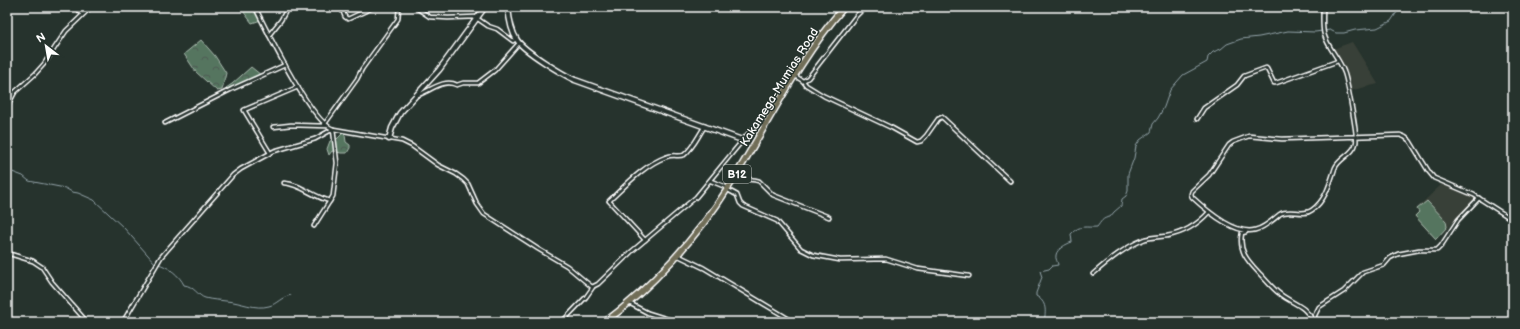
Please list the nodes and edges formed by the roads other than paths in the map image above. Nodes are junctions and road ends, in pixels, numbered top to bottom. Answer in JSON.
{"nodes":[{"id":1,"x":76,"y":7,"type":"edge"},
{"id":2,"x":91,"y":7,"type":"edge"},
{"id":3,"x":254,"y":7,"type":"edge"},
{"id":4,"x":288,"y":7,"type":"edge"},
{"id":5,"x":326,"y":7,"type":"edge"},
{"id":6,"x":330,"y":7,"type":"edge"},
{"id":7,"x":341,"y":7,"type":"edge"},
{"id":8,"x":374,"y":7,"type":"edge"},
{"id":9,"x":399,"y":7,"type":"edge"},
{"id":10,"x":414,"y":7,"type":"edge"},
{"id":11,"x":484,"y":7,"type":"edge"},
{"id":12,"x":508,"y":7,"type":"edge"},
{"id":13,"x":836,"y":7,"type":"edge"},
{"id":14,"x":865,"y":7,"type":"edge"},
{"id":15,"x":1323,"y":7,"type":"edge"},
{"id":16,"x":842,"y":9,"type":"edge"},
{"id":17,"x":82,"y":14,"type":"junction"},
{"id":18,"x":477,"y":18,"type":"junction"},
{"id":19,"x":269,"y":35,"type":"junction"},
{"id":20,"x":517,"y":41,"type":"junction"},
{"id":21,"x":1338,"y":61,"type":"junction"},
{"id":22,"x":285,"y":65,"type":"junction"},
{"id":23,"x":794,"y":76,"type":"junction"},
{"id":24,"x":803,"y":81,"type":"junction"},
{"id":25,"x":298,"y":87,"type":"junction"},
{"id":26,"x":417,"y":95,"type":"junction"},
{"id":27,"x":7,"y":107,"type":"edge"},
{"id":28,"x":1197,"y":120,"type":"dead end"},
{"id":29,"x":768,"y":121,"type":"junction"},
{"id":30,"x":165,"y":123,"type":"dead end"},
{"id":31,"x":326,"y":125,"type":"junction"},
{"id":32,"x":706,"y":126,"type":"junction"},
{"id":33,"x":273,"y":127,"type":"dead end"},
{"id":34,"x":333,"y":129,"type":"junction"},
{"id":35,"x":750,"y":132,"type":"junction"},
{"id":36,"x":761,"y":134,"type":"junction"},
{"id":37,"x":1355,"y":136,"type":"junction"},
{"id":38,"x":389,"y":139,"type":"junction"},
{"id":39,"x":742,"y":140,"type":"junction"},
{"id":40,"x":270,"y":152,"type":"junction"},
{"id":41,"x":737,"y":174,"type":"junction"},
{"id":42,"x":711,"y":181,"type":"junction"},
{"id":43,"x":1010,"y":181,"type":"dead end"},
{"id":44,"x":284,"y":183,"type":"dead end"},
{"id":45,"x":728,"y":189,"type":"junction"},
{"id":46,"x":1479,"y":198,"type":"junction"},
{"id":47,"x":330,"y":201,"type":"junction"},
{"id":48,"x":1209,"y":212,"type":"junction"},
{"id":49,"x":829,"y":217,"type":"dead end"},
{"id":50,"x":1513,"y":220,"type":"edge"},
{"id":51,"x":314,"y":226,"type":"dead end"},
{"id":52,"x":1240,"y":229,"type":"junction"},
{"id":53,"x":1246,"y":231,"type":"junction"},
{"id":54,"x":1242,"y":234,"type":"junction"},
{"id":55,"x":645,"y":240,"type":"junction"},
{"id":56,"x":7,"y":253,"type":"edge"},
{"id":57,"x":677,"y":255,"type":"junction"},
{"id":58,"x":1093,"y":274,"type":"dead end"},
{"id":59,"x":969,"y":276,"type":"dead end"},
{"id":60,"x":593,"y":287,"type":"junction"},
{"id":61,"x":629,"y":303,"type":"junction"},
{"id":62,"x":87,"y":322,"type":"edge"},
{"id":63,"x":123,"y":322,"type":"edge"},
{"id":64,"x":562,"y":322,"type":"edge"},
{"id":65,"x":606,"y":322,"type":"edge"},
{"id":66,"x":677,"y":322,"type":"edge"},
{"id":67,"x":794,"y":322,"type":"edge"},
{"id":68,"x":1314,"y":322,"type":"edge"}],
"edges":[{"from":1,"to":17,"type":"street"},
{"from":2,"to":17,"type":"street"},
{"from":3,"to":19,"type":"street"},
{"from":4,"to":19,"type":"street"},
{"from":5,"to":6,"type":"street"},
{"from":7,"to":8,"type":"street"},
{"from":9,"to":31,"type":"street"},
{"from":10,"to":18,"type":"street"},
{"from":11,"to":18,"type":"street"},
{"from":12,"to":20,"type":"street"},
{"from":13,"to":16,"type":"street"},
{"from":14,"to":24,"type":"street"},
{"from":15,"to":21,"type":"street"},
{"from":16,"to":23,"type":"highway","name":"Kakamega-Mumias Road","number":"B12"},
{"from":17,"to":27,"type":"street"},
{"from":18,"to":20,"type":"street"},
{"from":18,"to":26,"type":"street"},
{"from":19,"to":22,"type":"street"},
{"from":20,"to":26,"type":"street"},
{"from":20,"to":32,"type":"street"},
{"from":21,"to":28,"type":"street"},
{"from":21,"to":37,"type":"street"},
{"from":22,"to":25,"type":"street"},
{"from":22,"to":30,"type":"street"},
{"from":23,"to":24,"type":"street"},
{"from":23,"to":29,"type":"highway","name":"Kakamega-Mumias Road","number":"B12"},
{"from":24,"to":43,"type":"street"},
{"from":25,"to":31,"type":"street"},
{"from":25,"to":40,"type":"street"},
{"from":26,"to":38,"type":"street"},
{"from":29,"to":35,"type":"street"},
{"from":29,"to":36,"type":"highway","name":"Kakamega-Mumias Road","number":"B12"},
{"from":31,"to":33,"type":"street"},
{"from":31,"to":34,"type":"street"},
{"from":32,"to":39,"type":"street"},
{"from":32,"to":55,"type":"street"},
{"from":34,"to":38,"type":"street"},
{"from":34,"to":40,"type":"street"},
{"from":34,"to":47,"type":"street"},
{"from":35,"to":36,"type":"street"},
{"from":35,"to":39,"type":"street"},
{"from":36,"to":41,"type":"highway","name":"Kakamega-Mumias Road","number":"B12"},
{"from":37,"to":46,"type":"street"},
{"from":37,"to":48,"type":"street"},
{"from":37,"to":53,"type":"street"},
{"from":38,"to":60,"type":"street"},
{"from":39,"to":42,"type":"street"},
{"from":40,"to":63,"type":"street"},
{"from":41,"to":45,"type":"highway","name":"Kakamega-Mumias Road","number":"B12"},
{"from":41,"to":49,"type":"street"},
{"from":42,"to":45,"type":"street"},
{"from":42,"to":55,"type":"street"},
{"from":44,"to":47,"type":"street"},
{"from":45,"to":57,"type":"highway","name":"Kakamega-Mumias Road","number":"B12"},
{"from":45,"to":59,"type":"street"},
{"from":46,"to":50,"type":"street"},
{"from":46,"to":68,"type":"street"},
{"from":47,"to":51,"type":"street"},
{"from":48,"to":52,"type":"street"},
{"from":48,"to":58,"type":"street"},
{"from":52,"to":53,"type":"street"},
{"from":52,"to":54,"type":"street"},
{"from":53,"to":54,"type":"street"},
{"from":54,"to":68,"type":"street"},
{"from":55,"to":60,"type":"street"},
{"from":56,"to":62,"type":"street"},
{"from":57,"to":61,"type":"highway","name":"Kakamega-Mumias Road","number":"B12"},
{"from":57,"to":67,"type":"street"},
{"from":60,"to":64,"type":"street"},
{"from":61,"to":65,"type":"highway","name":"Kakamega-Mumias Road","number":"B12"},
{"from":61,"to":66,"type":"street"}]}
